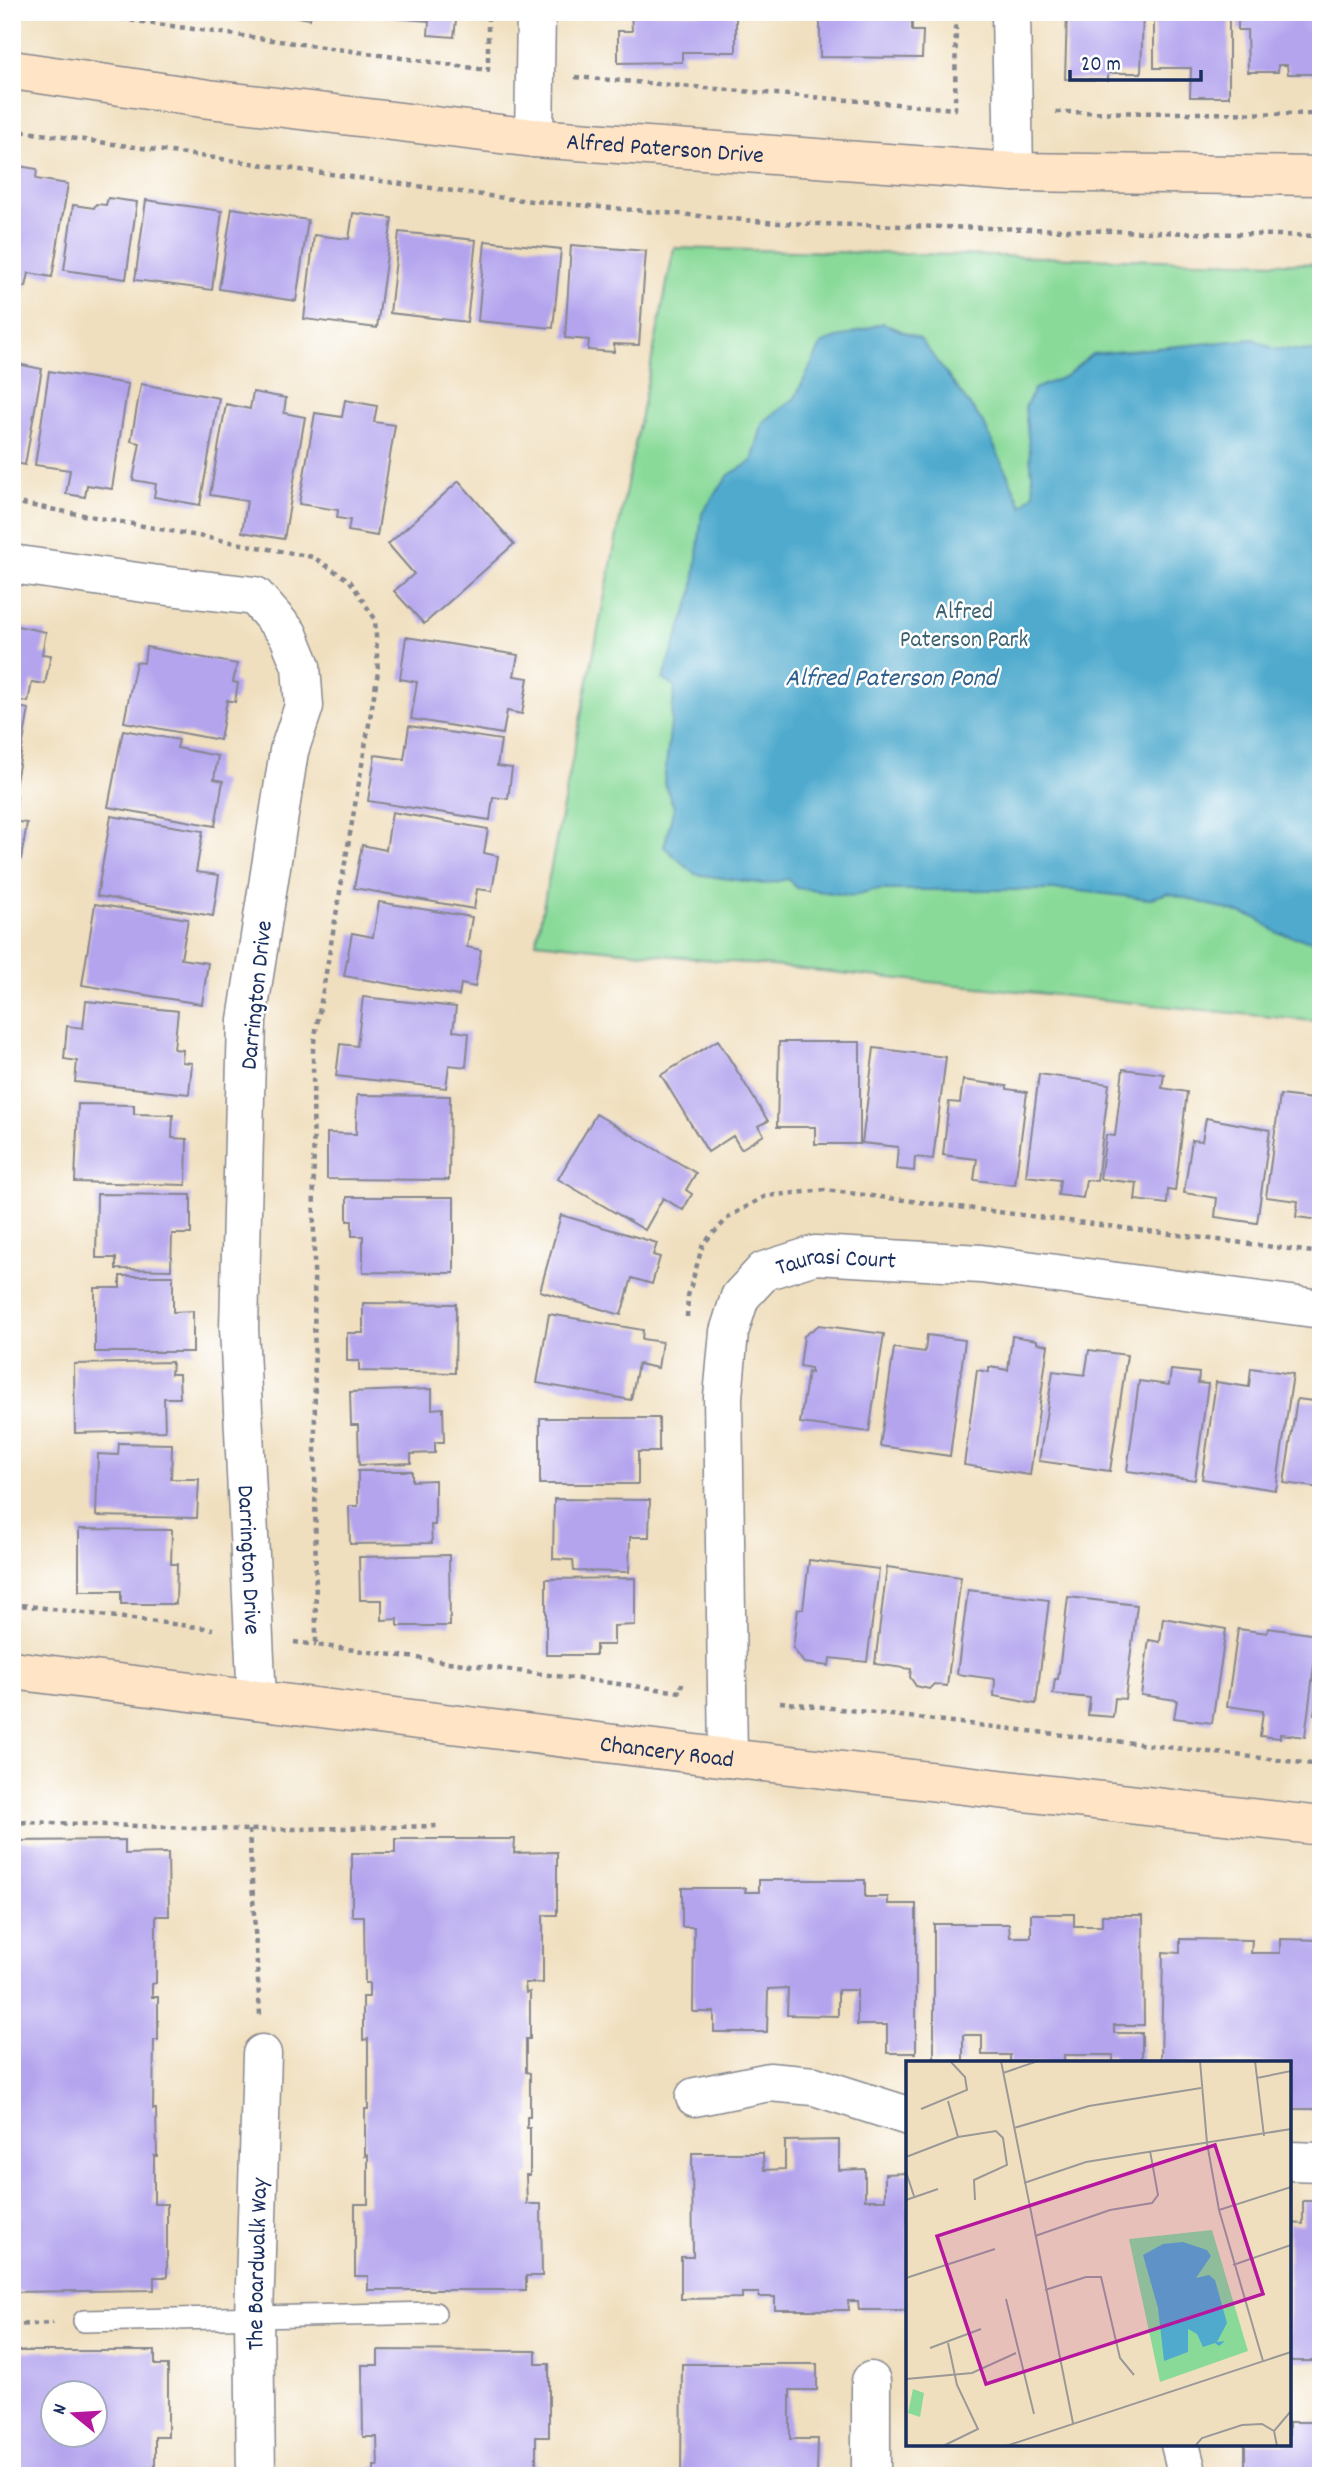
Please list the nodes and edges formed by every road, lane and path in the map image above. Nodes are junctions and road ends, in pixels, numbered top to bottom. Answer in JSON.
{"nodes":[{"id":1,"x":71,"y":12,"type":"edge"},
{"id":2,"x":488,"y":12,"type":"edge"},
{"id":3,"x":536,"y":12,"type":"edge"},
{"id":4,"x":956,"y":12,"type":"edge"},
{"id":5,"x":1011,"y":12,"type":"edge"},
{"id":6,"x":12,"y":70,"type":"edge"},
{"id":7,"x":488,"y":70,"type":"junction"},
{"id":8,"x":535,"y":74,"type":"junction"},
{"id":9,"x":1056,"y":112,"type":"dead end"},
{"id":10,"x":1321,"y":114,"type":"edge"},
{"id":11,"x":12,"y":130,"type":"edge"},
{"id":12,"x":534,"y":138,"type":"junction"},
{"id":13,"x":1014,"y":172,"type":"junction"},
{"id":14,"x":1321,"y":176,"type":"edge"},
{"id":15,"x":1321,"y":236,"type":"edge"},
{"id":16,"x":12,"y":502,"type":"edge"},
{"id":17,"x":12,"y":564,"type":"edge"},
{"id":18,"x":1321,"y":1253,"type":"edge"},
{"id":19,"x":1321,"y":1310,"type":"edge"},
{"id":20,"x":687,"y":1323,"type":"dead end"},
{"id":21,"x":12,"y":1604,"type":"edge"},
{"id":22,"x":254,"y":1635,"type":"junction"},
{"id":23,"x":316,"y":1645,"type":"junction"},
{"id":24,"x":12,"y":1670,"type":"edge"},
{"id":25,"x":682,"y":1679,"type":"dead end"},
{"id":26,"x":257,"y":1700,"type":"junction"},
{"id":27,"x":780,"y":1702,"type":"dead end"},
{"id":28,"x":728,"y":1758,"type":"junction"},
{"id":29,"x":1321,"y":1765,"type":"edge"},
{"id":30,"x":12,"y":1825,"type":"edge"},
{"id":31,"x":439,"y":1826,"type":"dead end"},
{"id":32,"x":1321,"y":1826,"type":"edge"},
{"id":33,"x":250,"y":1830,"type":"junction"},
{"id":34,"x":262,"y":2054,"type":"joint"},
{"id":35,"x":695,"y":2097,"type":"dead end"},
{"id":36,"x":906,"y":2115,"type":"edge"},
{"id":37,"x":1291,"y":2161,"type":"edge"},
{"id":38,"x":1321,"y":2162,"type":"edge"},
{"id":39,"x":435,"y":2313,"type":"dead end"},
{"id":40,"x":254,"y":2317,"type":"junction"},
{"id":41,"x":85,"y":2322,"type":"dead end"},
{"id":42,"x":871,"y":2381,"type":"dead end"},
{"id":43,"x":1180,"y":2446,"type":"edge"},
{"id":44,"x":256,"y":2476,"type":"edge"},
{"id":45,"x":872,"y":2476,"type":"edge"},
{"id":46,"x":1188,"y":2476,"type":"edge"}],
"edges":[{"from":1,"to":7,"type":"path"},
{"from":2,"to":7,"type":"path"},
{"from":3,"to":8,"type":"street"},
{"from":4,"to":8,"type":"path"},
{"from":5,"to":13,"type":"street"},
{"from":6,"to":12,"type":"street","name":"Alfred Paterson Drive"},
{"from":7,"to":8,"type":"path"},
{"from":8,"to":12,"type":"street"},
{"from":9,"to":10,"type":"path"},
{"from":11,"to":15,"type":"path"},
{"from":12,"to":13,"type":"street","name":"Alfred Paterson Drive"},
{"from":13,"to":14,"type":"street","name":"Alfred Paterson Drive"},
{"from":16,"to":23,"type":"path"},
{"from":17,"to":22,"type":"street","name":"Darrington Drive"},
{"from":18,"to":20,"type":"path"},
{"from":19,"to":28,"type":"street","name":"Taurasi Court"},
{"from":21,"to":22,"type":"path"},
{"from":22,"to":23,"type":"path"},
{"from":22,"to":26,"type":"street","name":"Darrington Drive"},
{"from":23,"to":25,"type":"path"},
{"from":24,"to":26,"type":"street","name":"Chancery Road"},
{"from":26,"to":28,"type":"street","name":"Chancery Road"},
{"from":27,"to":29,"type":"path"},
{"from":28,"to":32,"type":"street","name":"Chancery Road"},
{"from":30,"to":33,"type":"path"},
{"from":31,"to":33,"type":"path"},
{"from":33,"to":34,"type":"path"},
{"from":34,"to":40,"type":"street","name":"The Boardwalk Way"},
{"from":35,"to":36,"type":"street"},
{"from":37,"to":38,"type":"street"},
{"from":39,"to":40,"type":"lane"},
{"from":40,"to":41,"type":"lane"},
{"from":40,"to":44,"type":"street","name":"The Boardwalk Way"},
{"from":42,"to":45,"type":"street"},
{"from":43,"to":46,"type":"street"}]}
